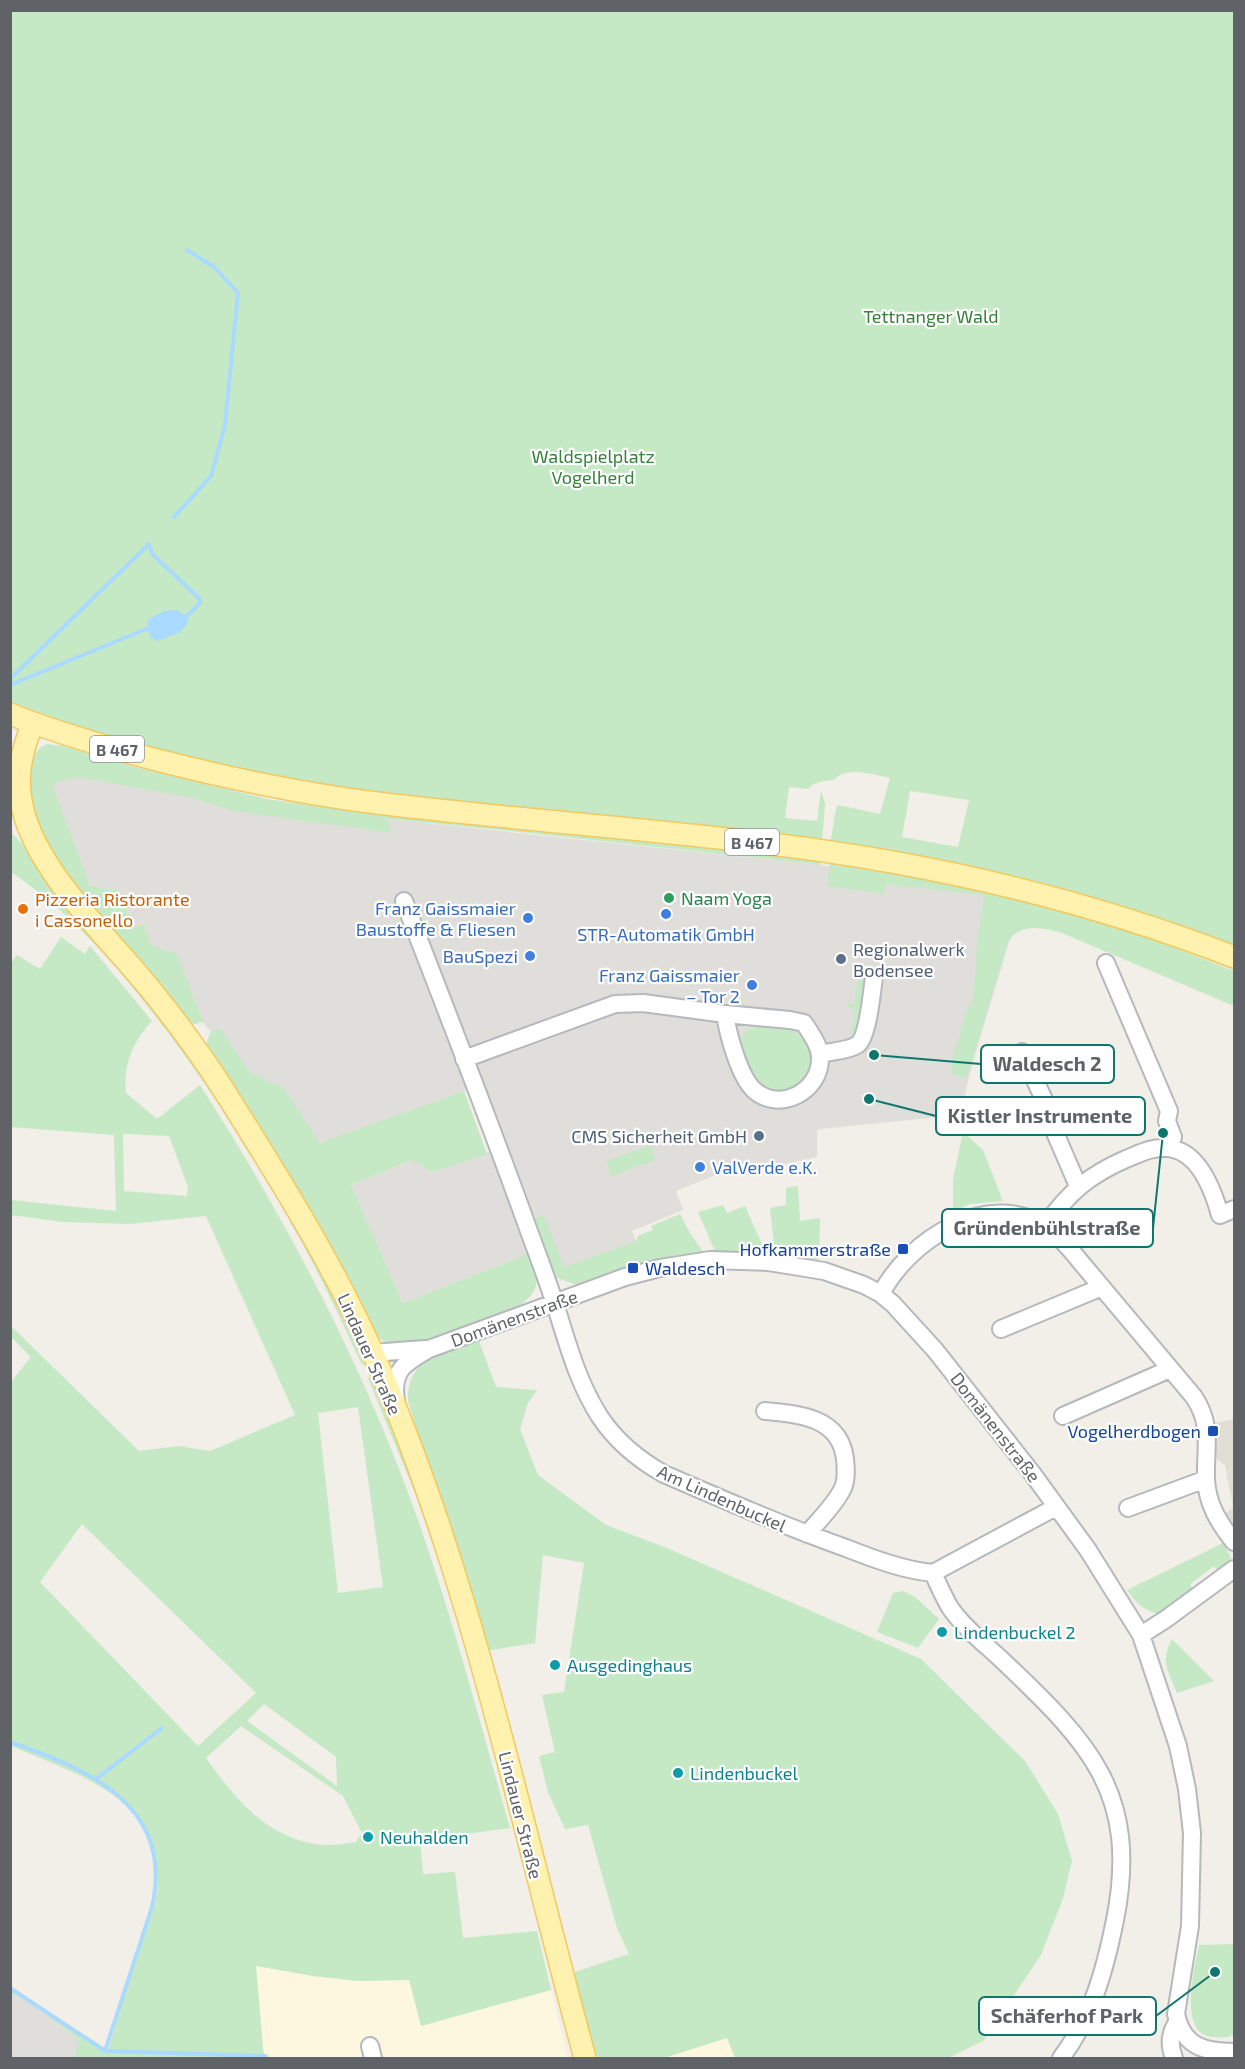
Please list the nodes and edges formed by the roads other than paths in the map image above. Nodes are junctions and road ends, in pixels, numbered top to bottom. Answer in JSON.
{"nodes":[{"id":1,"x":10,"y":714,"type":"edge"},
{"id":2,"x":33,"y":723,"type":"junction"},
{"id":3,"x":15,"y":757,"type":"edge"},
{"id":4,"x":17,"y":812,"type":"edge"},
{"id":5,"x":404,"y":901,"type":"dead end"},
{"id":6,"x":1234,"y":957,"type":"edge"},
{"id":7,"x":1106,"y":963,"type":"dead end"},
{"id":8,"x":874,"y":977,"type":"dead end"},
{"id":9,"x":725,"y":1014,"type":"junction"},
{"id":10,"x":1022,"y":1052,"type":"dead end"},
{"id":11,"x":820,"y":1054,"type":"junction"},
{"id":12,"x":464,"y":1059,"type":"junction"},
{"id":13,"x":1169,"y":1148,"type":"junction"},
{"id":14,"x":1078,"y":1186,"type":"junction"},
{"id":15,"x":1234,"y":1209,"type":"edge"},
{"id":16,"x":1046,"y":1226,"type":"junction"},
{"id":17,"x":1102,"y":1287,"type":"junction"},
{"id":18,"x":880,"y":1294,"type":"junction"},
{"id":19,"x":555,"y":1304,"type":"junction"},
{"id":20,"x":1001,"y":1329,"type":"dead end"},
{"id":21,"x":429,"y":1348,"type":"junction"},
{"id":22,"x":372,"y":1353,"type":"junction"},
{"id":23,"x":1170,"y":1369,"type":"junction"},
{"id":24,"x":765,"y":1411,"type":"dead end"},
{"id":25,"x":1064,"y":1416,"type":"dead end"},
{"id":26,"x":399,"y":1417,"type":"junction"},
{"id":27,"x":1206,"y":1479,"type":"junction"},
{"id":28,"x":1056,"y":1508,"type":"junction"},
{"id":29,"x":1128,"y":1508,"type":"dead end"},
{"id":30,"x":807,"y":1534,"type":"junction"},
{"id":31,"x":1234,"y":1542,"type":"edge"},
{"id":32,"x":1234,"y":1569,"type":"edge"},
{"id":33,"x":933,"y":1573,"type":"junction"},
{"id":34,"x":1141,"y":1635,"type":"junction"},
{"id":35,"x":1178,"y":2021,"type":"junction"},
{"id":36,"x":1188,"y":2039,"type":"junction"},
{"id":37,"x":1234,"y":2053,"type":"edge"},
{"id":38,"x":585,"y":2058,"type":"edge"},
{"id":39,"x":1061,"y":2058,"type":"edge"},
{"id":40,"x":1174,"y":2058,"type":"edge"},
{"id":41,"x":1192,"y":2058,"type":"edge"},
{"id":42,"x":1230,"y":2058,"type":"edge"}],
"edges":[{"from":1,"to":2,"type":"main road","number":"B 467"},
{"from":2,"to":3,"type":"main road","name":"Lindauer Straße"},
{"from":2,"to":6,"type":"main road","number":"B 467"},
{"from":3,"to":4,"type":"main road","name":"Lindauer Straße"},
{"from":4,"to":22,"type":"main road","name":"Lindauer Straße"},
{"from":5,"to":12,"type":"street"},
{"from":7,"to":13,"type":"street"},
{"from":8,"to":11,"type":"street"},
{"from":9,"to":11,"type":"street"},
{"from":9,"to":11,"type":"street"},
{"from":9,"to":12,"type":"street"},
{"from":10,"to":14,"type":"street"},
{"from":12,"to":19,"type":"street"},
{"from":13,"to":14,"type":"street"},
{"from":13,"to":15,"type":"street"},
{"from":14,"to":16,"type":"street"},
{"from":16,"to":17,"type":"street"},
{"from":16,"to":18,"type":"street"},
{"from":17,"to":20,"type":"street"},
{"from":17,"to":23,"type":"street"},
{"from":18,"to":19,"type":"street","name":"Domänenstraße"},
{"from":18,"to":28,"type":"street","name":"Domänenstraße"},
{"from":19,"to":21,"type":"street","name":"Domänenstraße"},
{"from":19,"to":30,"type":"street","name":"Am Lindenbuckel"},
{"from":21,"to":22,"type":"street","name":"Domänenstraße"},
{"from":21,"to":26,"type":"street","name":"Domänenstraße"},
{"from":22,"to":26,"type":"main road","name":"Lindauer Straße"},
{"from":23,"to":25,"type":"street"},
{"from":23,"to":27,"type":"street"},
{"from":24,"to":30,"type":"street","name":"Am Lindenbuckel"},
{"from":26,"to":38,"type":"main road","name":"Lindauer Straße"},
{"from":27,"to":29,"type":"street"},
{"from":27,"to":31,"type":"street"},
{"from":28,"to":33,"type":"street"},
{"from":28,"to":34,"type":"street","name":"Domänenstraße"},
{"from":30,"to":33,"type":"street","name":"Am Lindenbuckel"},
{"from":32,"to":34,"type":"street"},
{"from":33,"to":39,"type":"street"},
{"from":34,"to":35,"type":"street","name":"Domänenstraße"},
{"from":35,"to":36,"type":"street"},
{"from":35,"to":40,"type":"street","name":"Domänenstraße"},
{"from":36,"to":37,"type":"street"},
{"from":36,"to":41,"type":"street"},
{"from":37,"to":42,"type":"street"}]}
